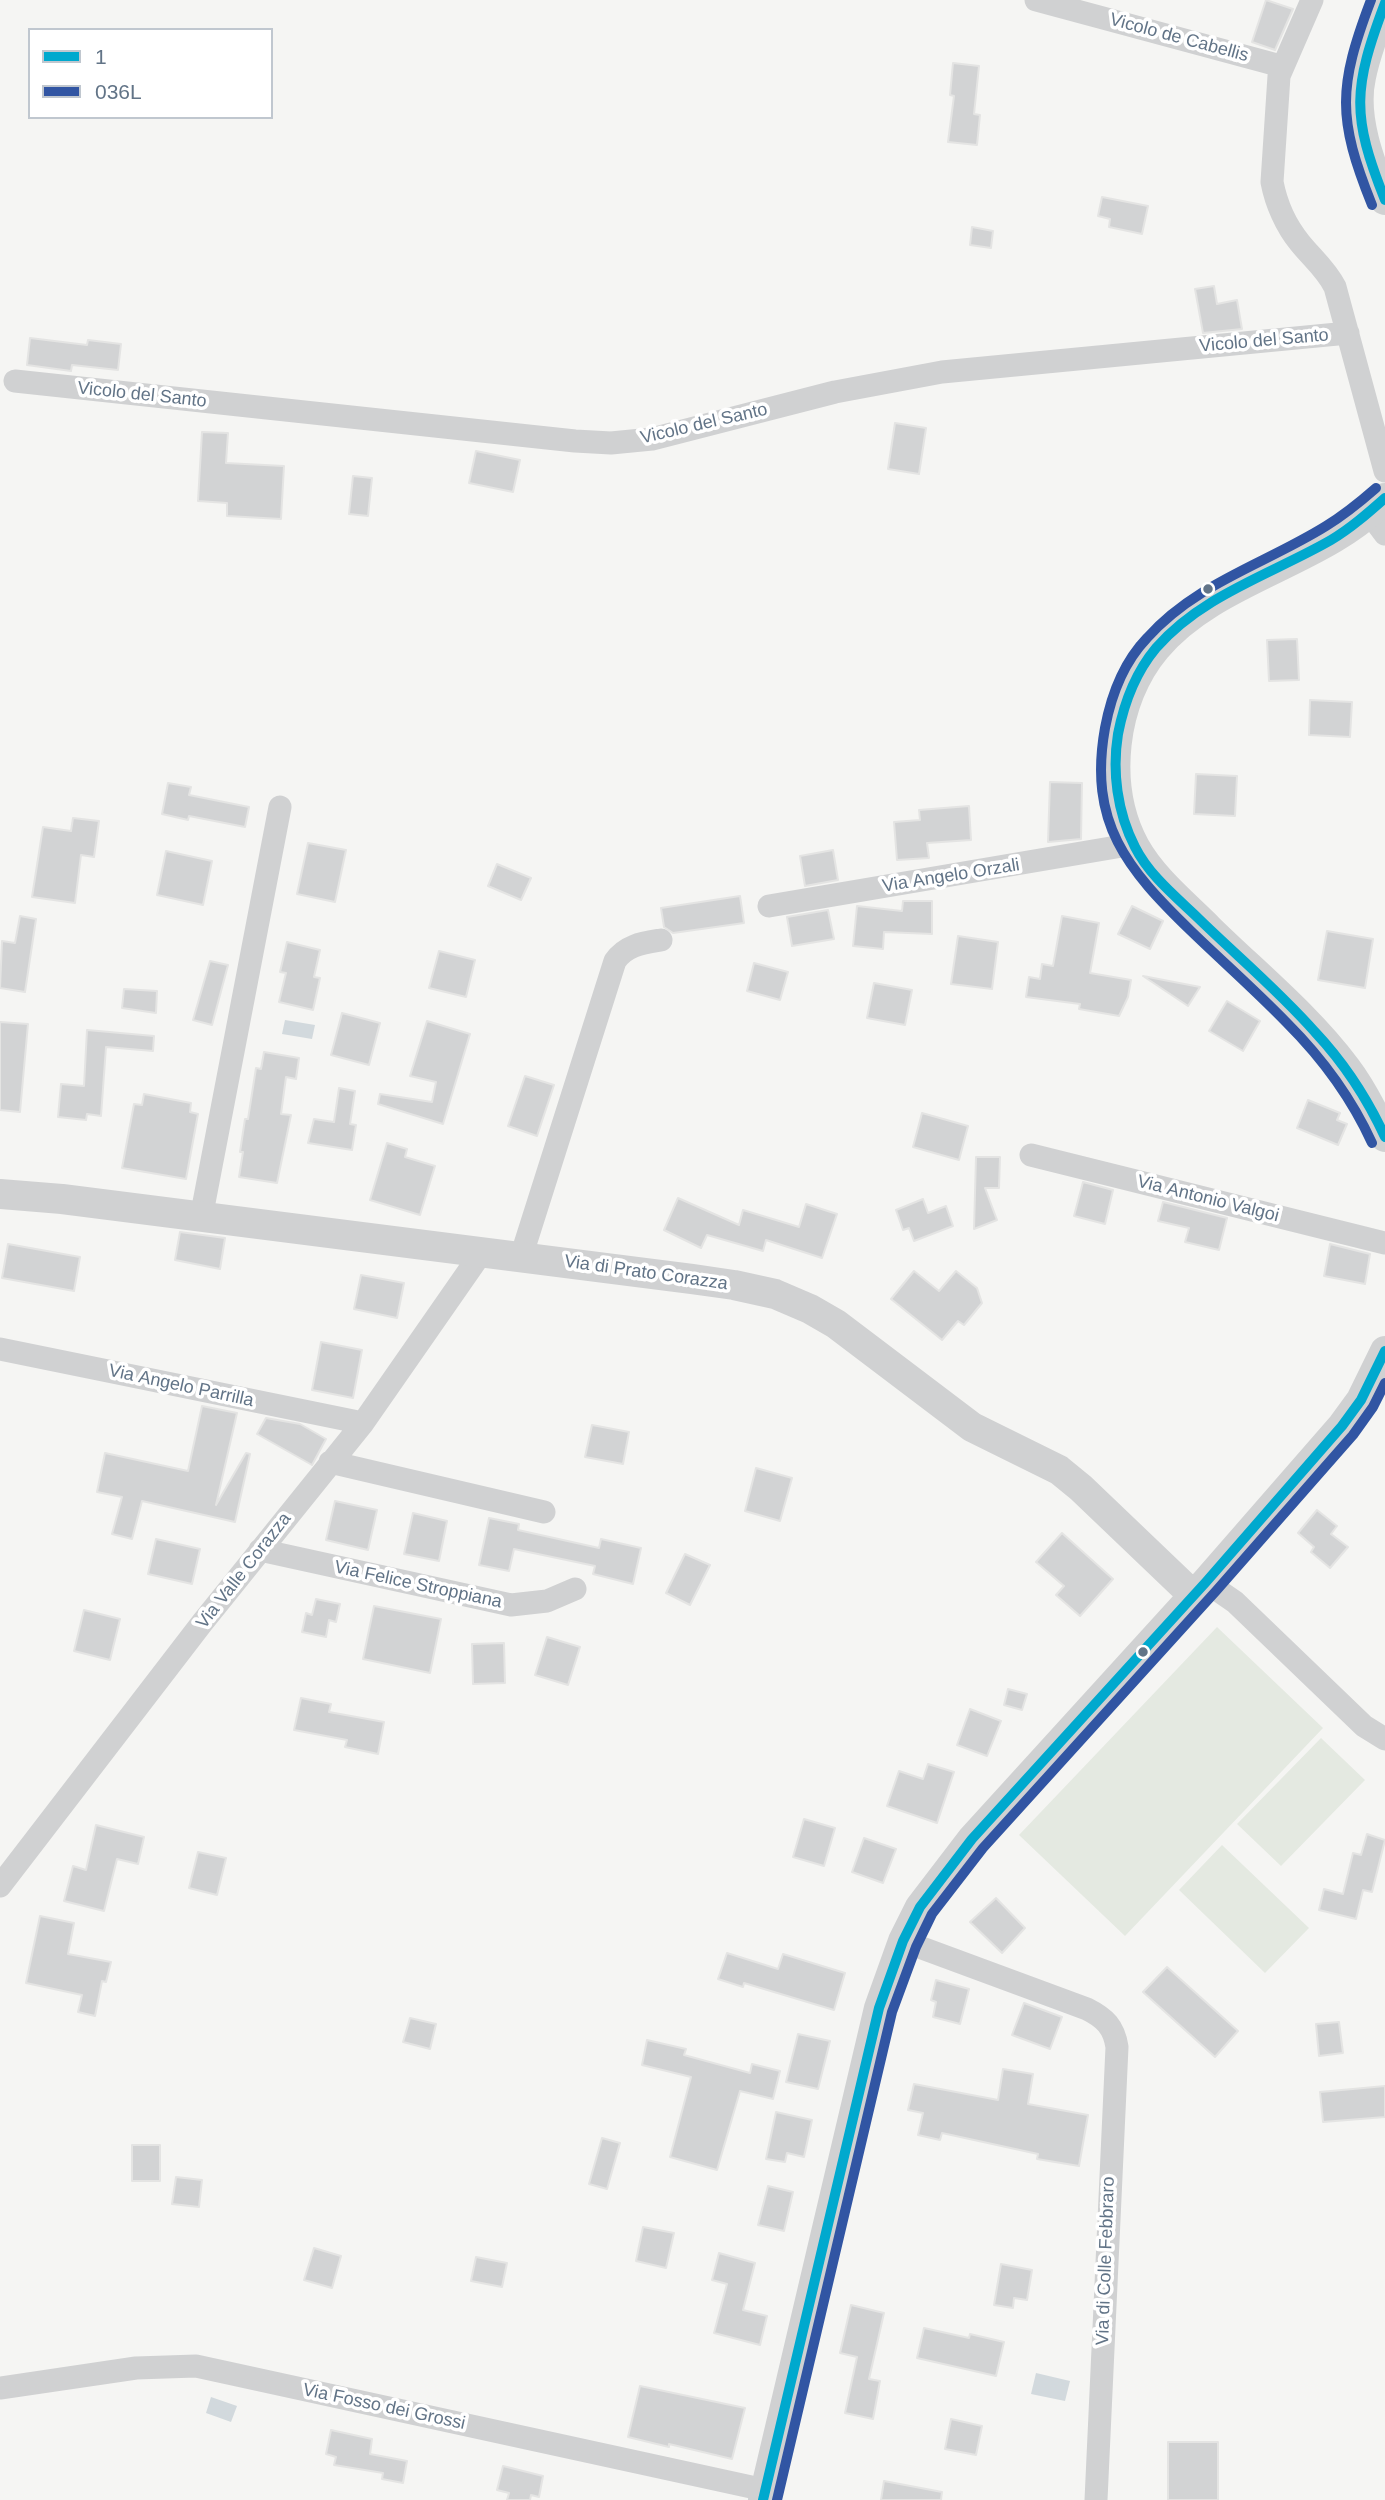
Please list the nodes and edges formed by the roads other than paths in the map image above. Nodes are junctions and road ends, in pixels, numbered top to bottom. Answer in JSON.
{"nodes":[{"id":1,"x":1036,"y":0,"type":"edge"},
{"id":2,"x":1312,"y":0,"type":"edge"},
{"id":3,"x":1385,"y":3,"type":"edge"},
{"id":4,"x":1281,"y":66,"type":"junction"},
{"id":5,"x":1385,"y":200,"type":"edge"},
{"id":6,"x":1348,"y":333,"type":"junction"},
{"id":7,"x":15,"y":381,"type":"dead end"},
{"id":8,"x":1385,"y":471,"type":"edge"},
{"id":9,"x":1380,"y":516,"type":"edge"},
{"id":10,"x":280,"y":807,"type":"dead end"},
{"id":11,"x":1134,"y":844,"type":"junction"},
{"id":12,"x":769,"y":906,"type":"dead end"},
{"id":13,"x":661,"y":940,"type":"dead end"},
{"id":14,"x":1385,"y":1137,"type":"edge"},
{"id":15,"x":1031,"y":1156,"type":"dead end"},
{"id":16,"x":0,"y":1194,"type":"edge"},
{"id":17,"x":201,"y":1218,"type":"junction"},
{"id":18,"x":1385,"y":1243,"type":"edge"},
{"id":19,"x":482,"y":1252,"type":"junction"},
{"id":20,"x":521,"y":1256,"type":"junction"},
{"id":21,"x":0,"y":1349,"type":"edge"},
{"id":22,"x":1385,"y":1351,"type":"edge"},
{"id":23,"x":363,"y":1423,"type":"junction"},
{"id":24,"x":330,"y":1462,"type":"junction"},
{"id":25,"x":544,"y":1512,"type":"dead end"},
{"id":26,"x":260,"y":1550,"type":"junction"},
{"id":27,"x":575,"y":1589,"type":"dead end"},
{"id":28,"x":1200,"y":1589,"type":"junction"},
{"id":29,"x":1385,"y":1740,"type":"edge"},
{"id":30,"x":0,"y":1886,"type":"edge"},
{"id":31,"x":903,"y":1941,"type":"junction"},
{"id":32,"x":0,"y":2388,"type":"edge"},
{"id":33,"x":764,"y":2495,"type":"edge"},
{"id":34,"x":1096,"y":2500,"type":"edge"}],
"edges":[{"from":1,"to":4,"type":"street","name":"Vicolo de Cabellis"},
{"from":2,"to":4,"type":"street"},
{"from":3,"to":5,"type":"street"},
{"from":4,"to":6,"type":"street"},
{"from":6,"to":7,"type":"street","name":"Vicolo del Santo"},
{"from":6,"to":8,"type":"street"},
{"from":9,"to":11,"type":"street"},
{"from":10,"to":17,"type":"street"},
{"from":11,"to":12,"type":"street","name":"Via Angelo Orzali"},
{"from":11,"to":14,"type":"street"},
{"from":13,"to":20,"type":"street"},
{"from":15,"to":18,"type":"street","name":"Via Antonio Valgoi"},
{"from":16,"to":17,"type":"street","name":"Via di Prato Corazza"},
{"from":17,"to":19,"type":"street","name":"Via di Prato Corazza"},
{"from":19,"to":20,"type":"street","name":"Via di Prato Corazza"},
{"from":19,"to":23,"type":"street","name":"Via Valle Corazza"},
{"from":20,"to":28,"type":"street","name":"Via di Prato Corazza"},
{"from":21,"to":23,"type":"street","name":"Via Angelo Parrilla"},
{"from":22,"to":28,"type":"street"},
{"from":23,"to":24,"type":"street","name":"Via Valle Corazza"},
{"from":24,"to":25,"type":"street"},
{"from":24,"to":26,"type":"street","name":"Via Valle Corazza"},
{"from":26,"to":27,"type":"street","name":"Via Felice Stroppiana"},
{"from":26,"to":30,"type":"street","name":"Via Valle Corazza"},
{"from":28,"to":29,"type":"street"},
{"from":28,"to":31,"type":"street"},
{"from":31,"to":33,"type":"street"},
{"from":31,"to":34,"type":"street","name":"Via di Colle Febbraro"},
{"from":32,"to":33,"type":"street","name":"Via Fosso dei Grossi"}]}
